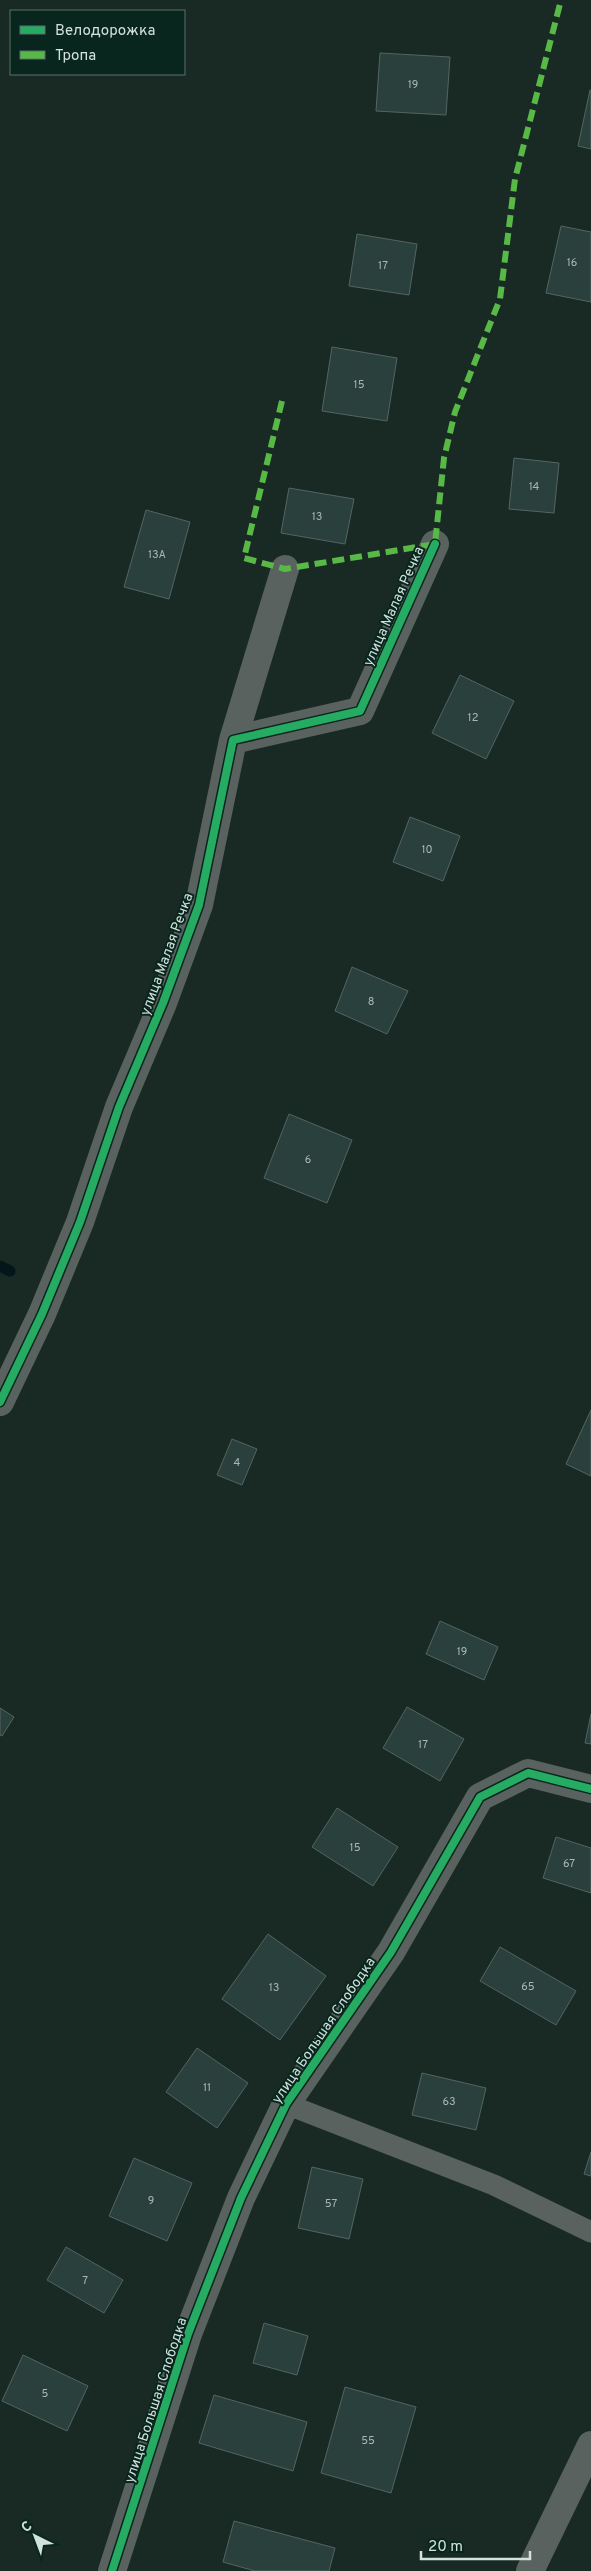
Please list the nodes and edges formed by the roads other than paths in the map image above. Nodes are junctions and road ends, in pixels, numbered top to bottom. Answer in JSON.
{"nodes":[{"id":1,"x":435,"y":544,"type":"dead end"},
{"id":2,"x":285,"y":569,"type":"dead end"},
{"id":3,"x":234,"y":740,"type":"junction"},
{"id":4,"x":0,"y":1402,"type":"edge"},
{"id":5,"x":591,"y":1790,"type":"edge"},
{"id":6,"x":286,"y":2104,"type":"junction"},
{"id":7,"x":591,"y":2232,"type":"edge"},
{"id":8,"x":591,"y":2445,"type":"edge"},
{"id":9,"x":112,"y":2571,"type":"edge"},
{"id":10,"x":530,"y":2571,"type":"edge"}],
"edges":[{"from":1,"to":3,"type":"street","name":"улица Малая Речка"},
{"from":2,"to":3,"type":"street"},
{"from":3,"to":4,"type":"street","name":"улица Малая Речка"},
{"from":5,"to":6,"type":"street","name":"улица Большая Слободка"},
{"from":6,"to":7,"type":"lane"},
{"from":6,"to":9,"type":"street","name":"улица Большая Слободка"},
{"from":8,"to":10,"type":"main road"}]}
